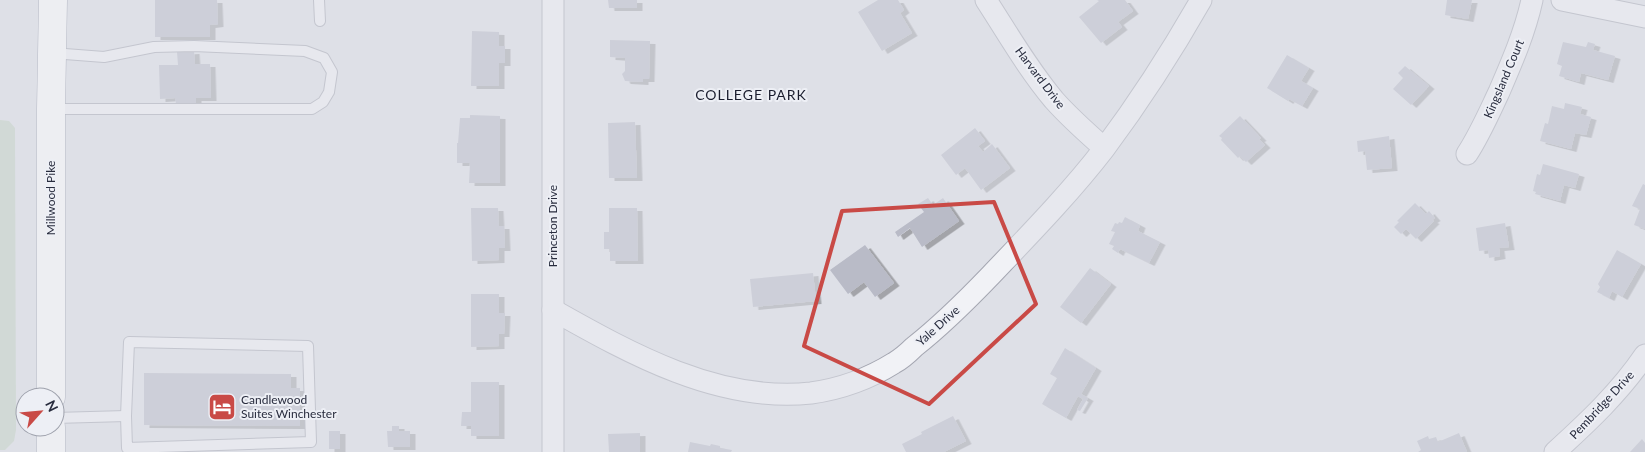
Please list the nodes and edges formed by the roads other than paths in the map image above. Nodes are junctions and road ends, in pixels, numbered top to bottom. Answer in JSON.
{"nodes":[{"id":1,"x":53,"y":0,"type":"edge"},
{"id":2,"x":320,"y":0,"type":"edge"},
{"id":3,"x":553,"y":0,"type":"edge"},
{"id":4,"x":986,"y":0,"type":"edge"},
{"id":5,"x":1201,"y":0,"type":"edge"},
{"id":6,"x":1532,"y":0,"type":"edge"},
{"id":7,"x":1562,"y":0,"type":"edge"},
{"id":8,"x":1645,"y":17,"type":"edge"},
{"id":9,"x":320,"y":22,"type":"dead end"},
{"id":10,"x":52,"y":53,"type":"junction"},
{"id":11,"x":51,"y":109,"type":"junction"},
{"id":12,"x":1104,"y":148,"type":"junction"},
{"id":13,"x":1467,"y":154,"type":"dead end"},
{"id":14,"x":554,"y":310,"type":"junction"},
{"id":15,"x":1645,"y":355,"type":"edge"},
{"id":16,"x":51,"y":387,"type":"edge"},
{"id":17,"x":126,"y":416,"type":"junction"},
{"id":18,"x":65,"y":418,"type":"edge"},
{"id":19,"x":51,"y":437,"type":"edge"},
{"id":20,"x":51,"y":452,"type":"edge"},
{"id":21,"x":553,"y":452,"type":"edge"},
{"id":22,"x":1555,"y":452,"type":"edge"}],
"edges":[{"from":1,"to":10,"type":"highway","name":"Millwood Pike"},
{"from":2,"to":9,"type":"lane"},
{"from":3,"to":14,"type":"street","name":"Princeton Drive"},
{"from":4,"to":12,"type":"street","name":"Harvard Drive"},
{"from":5,"to":12,"type":"street","name":"Yale Drive"},
{"from":6,"to":13,"type":"street","name":"Kingsland Court"},
{"from":7,"to":8,"type":"street"},
{"from":10,"to":11,"type":"highway","name":"Millwood Pike"},
{"from":10,"to":11,"type":"lane"},
{"from":11,"to":16,"type":"highway","name":"Millwood Pike"},
{"from":12,"to":14,"type":"street","name":"Yale Drive"},
{"from":14,"to":21,"type":"street","name":"Princeton Drive"},
{"from":15,"to":22,"type":"street","name":"Pembridge Drive"},
{"from":17,"to":17,"type":"lane"},
{"from":17,"to":18,"type":"lane"},
{"from":19,"to":20,"type":"highway"}]}
